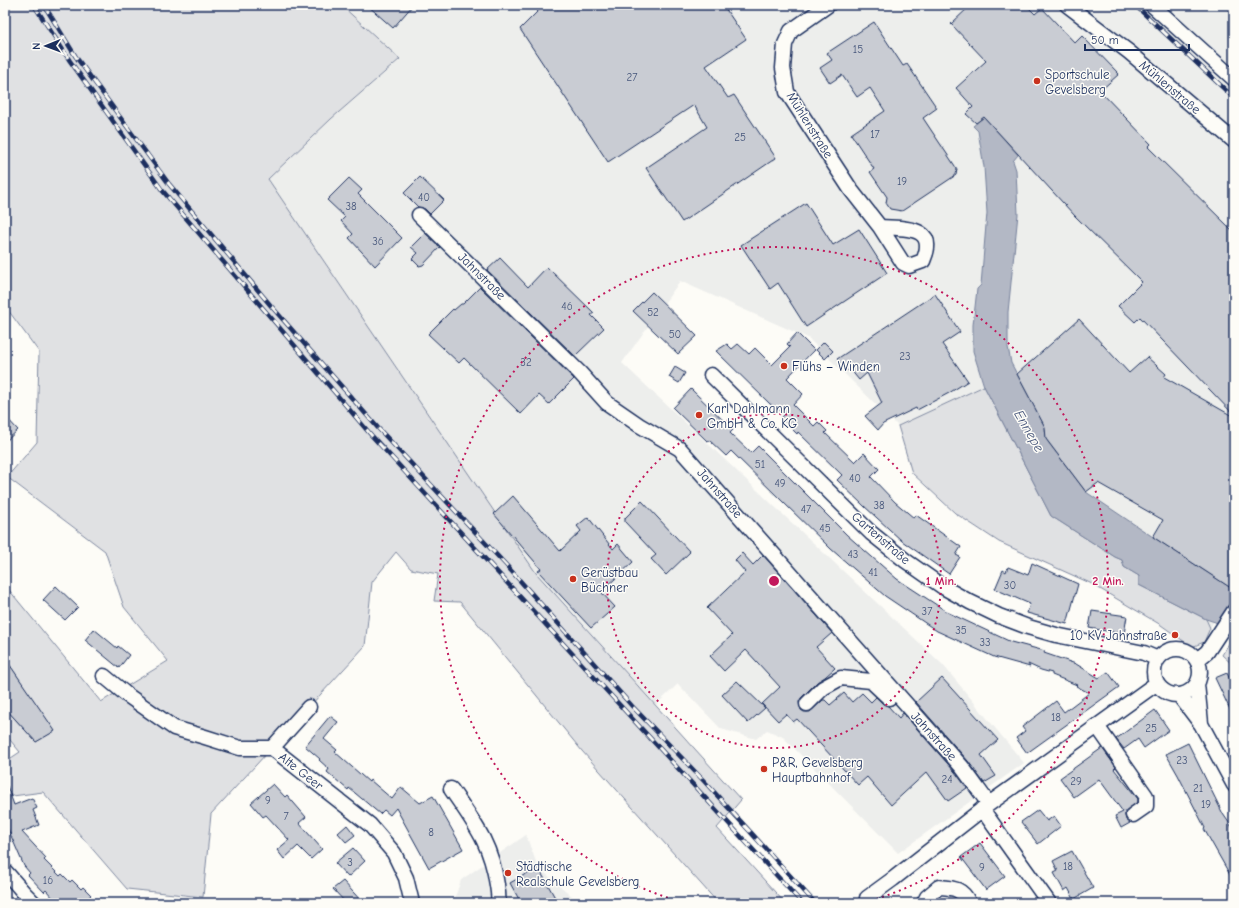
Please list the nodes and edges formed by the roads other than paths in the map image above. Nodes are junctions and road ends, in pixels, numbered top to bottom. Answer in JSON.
{"nodes":[{"id":1,"x":828,"y":5,"type":"edge"},
{"id":2,"x":1067,"y":5,"type":"edge"},
{"id":3,"x":1152,"y":5,"type":"edge"},
{"id":4,"x":1234,"y":79,"type":"edge"},
{"id":5,"x":1234,"y":141,"type":"edge"},
{"id":6,"x":419,"y":215,"type":"dead end"},
{"id":7,"x":880,"y":228,"type":"dead end"},
{"id":8,"x":711,"y":375,"type":"dead end"},
{"id":9,"x":1234,"y":611,"type":"edge"},
{"id":10,"x":1158,"y":659,"type":"junction"},
{"id":11,"x":1197,"y":660,"type":"junction"},
{"id":12,"x":104,"y":676,"type":"dead end"},
{"id":13,"x":1157,"y":683,"type":"junction"},
{"id":14,"x":1197,"y":684,"type":"junction"},
{"id":15,"x":1179,"y":695,"type":"junction"},
{"id":16,"x":807,"y":704,"type":"dead end"},
{"id":17,"x":309,"y":707,"type":"dead end"},
{"id":18,"x":1202,"y":724,"type":"junction"},
{"id":19,"x":1097,"y":726,"type":"junction"},
{"id":20,"x":935,"y":736,"type":"junction"},
{"id":21,"x":272,"y":748,"type":"junction"},
{"id":22,"x":1234,"y":785,"type":"edge"},
{"id":23,"x":451,"y":789,"type":"dead end"},
{"id":24,"x":985,"y":807,"type":"junction"},
{"id":25,"x":1133,"y":816,"type":"dead end"},
{"id":26,"x":5,"y":871,"type":"edge"},
{"id":27,"x":867,"y":898,"type":"dead end"},
{"id":28,"x":34,"y":903,"type":"edge"},
{"id":29,"x":412,"y":903,"type":"edge"},
{"id":30,"x":498,"y":903,"type":"edge"},
{"id":31,"x":924,"y":903,"type":"edge"},
{"id":32,"x":969,"y":903,"type":"edge"},
{"id":33,"x":1049,"y":903,"type":"edge"}],
"edges":[{"from":1,"to":7,"type":"street","name":"Mühlenstraße"},
{"from":2,"to":5,"type":"street","name":"Mühlenstraße"},
{"from":3,"to":4,"type":"street"},
{"from":6,"to":20,"type":"street","name":"Jahnstraße"},
{"from":8,"to":10,"type":"street","name":"Gartenstraße"},
{"from":9,"to":11,"type":"street"},
{"from":10,"to":11,"type":"street"},
{"from":10,"to":13,"type":"street"},
{"from":11,"to":14,"type":"street"},
{"from":12,"to":21,"type":"street","name":"Alte Geer"},
{"from":13,"to":15,"type":"street"},
{"from":13,"to":19,"type":"street"},
{"from":14,"to":15,"type":"street"},
{"from":14,"to":18,"type":"street"},
{"from":15,"to":18,"type":"street"},
{"from":16,"to":20,"type":"street"},
{"from":17,"to":21,"type":"street"},
{"from":18,"to":22,"type":"street"},
{"from":19,"to":24,"type":"street"},
{"from":19,"to":25,"type":"street"},
{"from":20,"to":24,"type":"street","name":"Jahnstraße"},
{"from":21,"to":29,"type":"street","name":"Alte Geer"},
{"from":23,"to":30,"type":"street"},
{"from":24,"to":27,"type":"street"},
{"from":24,"to":33,"type":"street","name":"Jahnstraße"},
{"from":26,"to":28,"type":"street"},
{"from":31,"to":32,"type":"street"}]}
